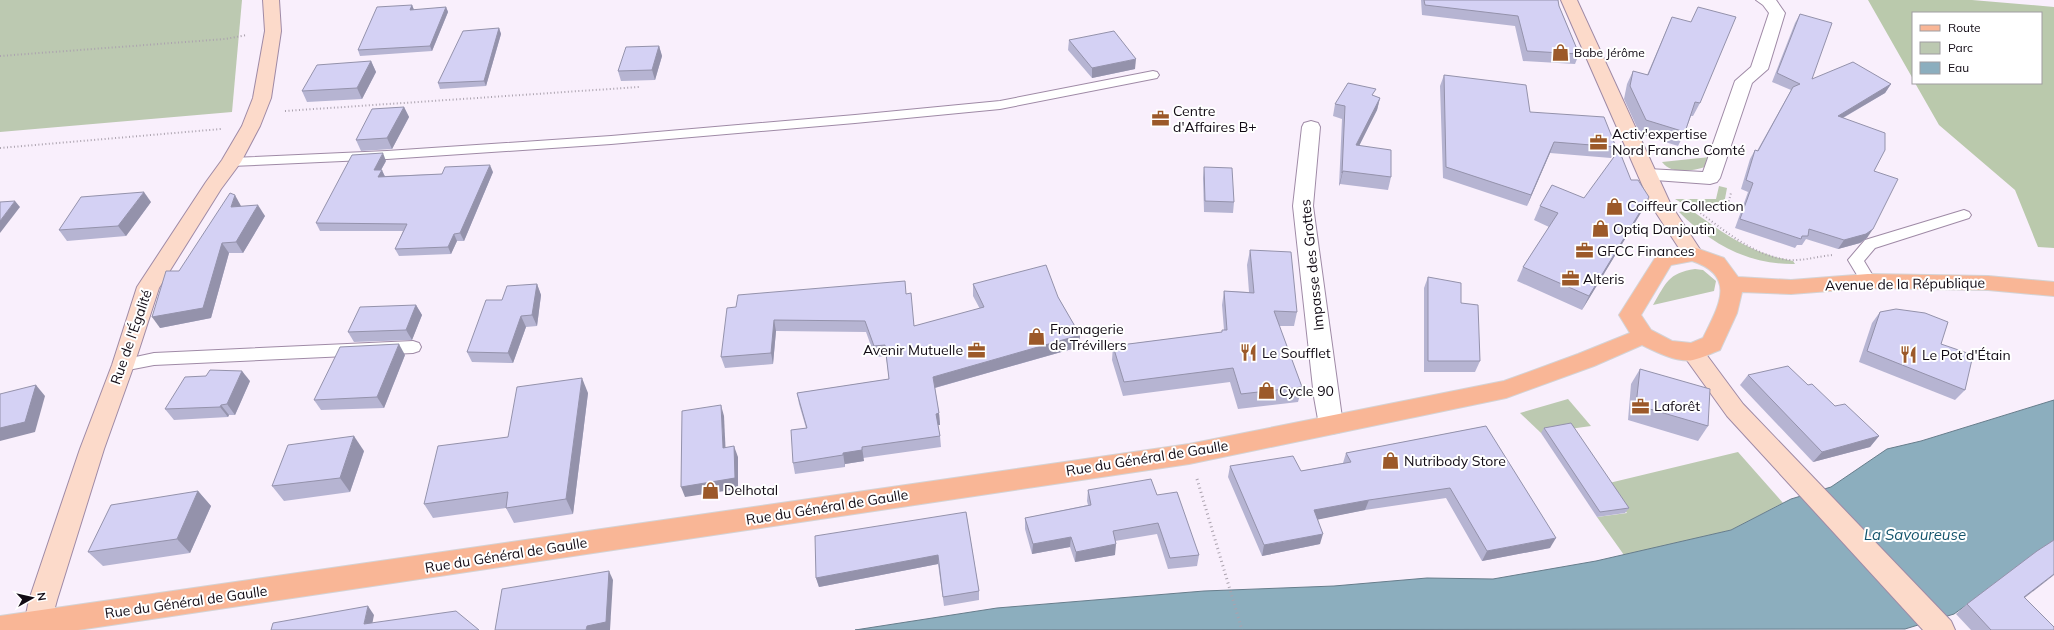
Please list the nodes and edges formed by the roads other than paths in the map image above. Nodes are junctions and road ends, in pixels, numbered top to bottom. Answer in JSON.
{"nodes":[{"id":1,"x":271,"y":0,"type":"edge"},
{"id":2,"x":1569,"y":0,"type":"edge"},
{"id":3,"x":1764,"y":0,"type":"edge"},
{"id":4,"x":1153,"y":76,"type":"dead end"},
{"id":5,"x":1311,"y":127,"type":"dead end"},
{"id":6,"x":232,"y":162,"type":"junction"},
{"id":7,"x":1648,"y":175,"type":"junction"},
{"id":8,"x":1964,"y":215,"type":"dead end"},
{"id":9,"x":1694,"y":254,"type":"junction"},
{"id":10,"x":1868,"y":281,"type":"junction"},
{"id":11,"x":1732,"y":284,"type":"junction"},
{"id":12,"x":2054,"y":289,"type":"edge"},
{"id":13,"x":1643,"y":336,"type":"junction"},
{"id":14,"x":413,"y":347,"type":"dead end"},
{"id":15,"x":1692,"y":352,"type":"junction"},
{"id":16,"x":123,"y":365,"type":"junction"},
{"id":17,"x":1331,"y":425,"type":"junction"},
{"id":18,"x":38,"y":624,"type":"junction"},
{"id":19,"x":0,"y":629,"type":"edge"},
{"id":20,"x":1941,"y":630,"type":"edge"}],
"edges":[{"from":1,"to":6,"type":"street","name":"Rue de l'Égalité"},
{"from":2,"to":7,"type":"street"},
{"from":3,"to":7,"type":"street"},
{"from":4,"to":6,"type":"lane"},
{"from":5,"to":17,"type":"street","name":"Impasse des Grottes"},
{"from":6,"to":16,"type":"street","name":"Rue de l'Égalité"},
{"from":7,"to":9,"type":"street"},
{"from":8,"to":10,"type":"lane"},
{"from":9,"to":11,"type":"main road"},
{"from":9,"to":13,"type":"main road"},
{"from":10,"to":11,"type":"main road","name":"Avenue de la République"},
{"from":10,"to":12,"type":"main road","name":"Avenue de la République"},
{"from":11,"to":15,"type":"main road"},
{"from":13,"to":15,"type":"main road"},
{"from":13,"to":17,"type":"main road","name":"Rue du Général de Gaulle"},
{"from":14,"to":16,"type":"lane"},
{"from":15,"to":20,"type":"street"},
{"from":16,"to":18,"type":"street","name":"Rue de l'Égalité"},
{"from":17,"to":18,"type":"main road","name":"Rue du Général de Gaulle"},
{"from":18,"to":19,"type":"main road","name":"Rue du Général de Gaulle"}]}
